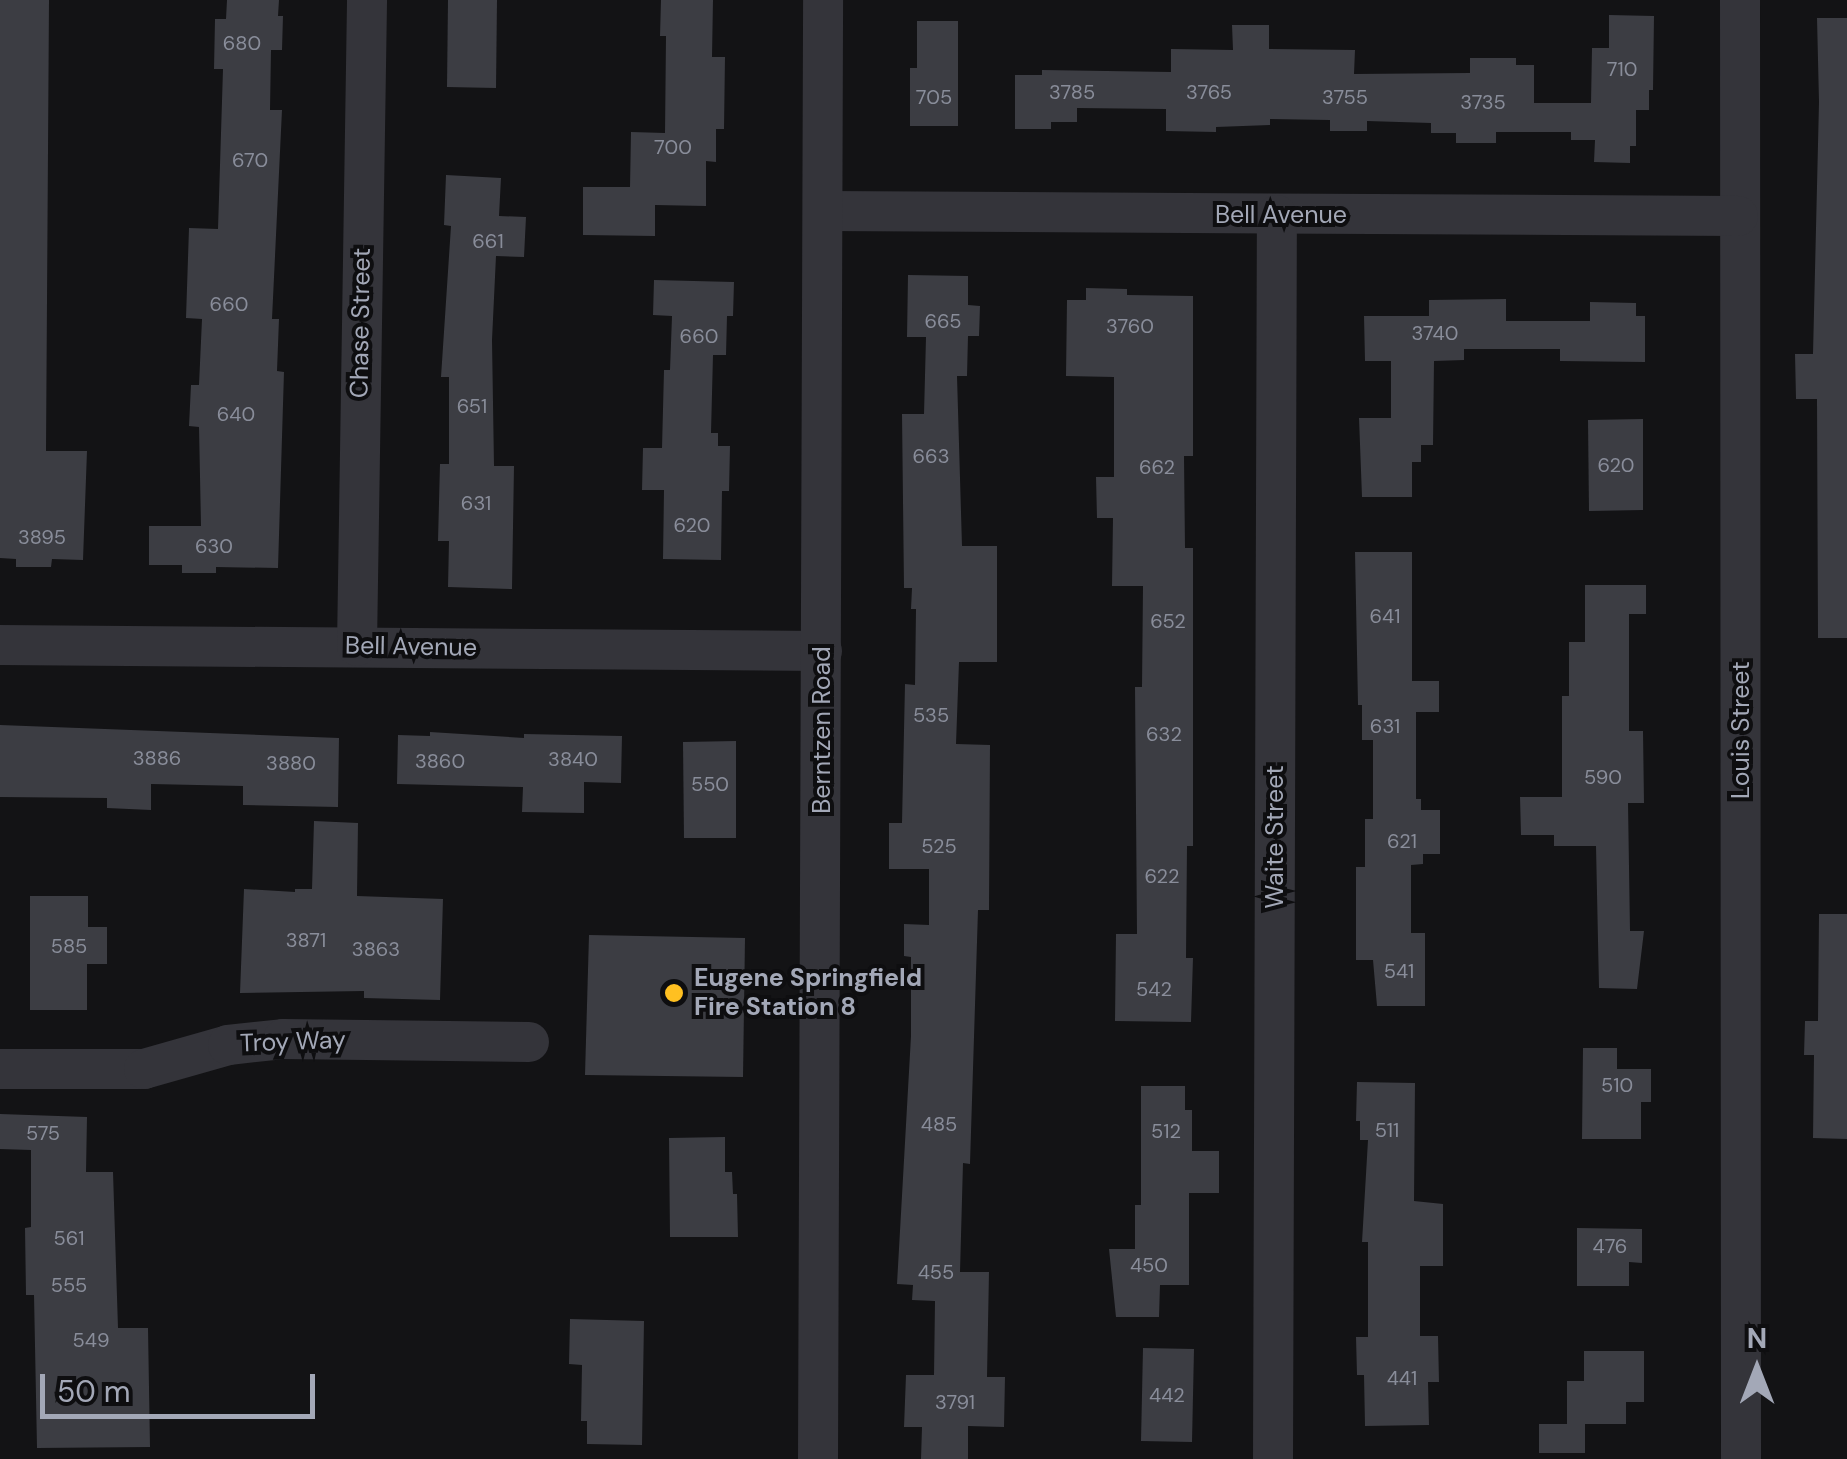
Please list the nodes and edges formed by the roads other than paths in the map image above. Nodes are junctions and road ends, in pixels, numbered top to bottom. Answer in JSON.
{"nodes":[{"id":1,"x":367,"y":0,"type":"edge"},
{"id":2,"x":823,"y":0,"type":"edge"},
{"id":3,"x":1740,"y":0,"type":"edge"},
{"id":4,"x":823,"y":212,"type":"junction"},
{"id":5,"x":1278,"y":215,"type":"junction"},
{"id":6,"x":1738,"y":216,"type":"junction"},
{"id":7,"x":0,"y":646,"type":"edge"},
{"id":8,"x":357,"y":646,"type":"junction"},
{"id":9,"x":822,"y":651,"type":"junction"},
{"id":10,"x":529,"y":1042,"type":"dead end"},
{"id":11,"x":0,"y":1069,"type":"edge"},
{"id":12,"x":818,"y":1459,"type":"edge"},
{"id":13,"x":1273,"y":1459,"type":"edge"},
{"id":14,"x":1741,"y":1459,"type":"edge"}],
"edges":[{"from":1,"to":8,"type":"street","name":"Chase Street"},
{"from":2,"to":4,"type":"street","name":"Berntzen Road"},
{"from":3,"to":6,"type":"street","name":"Louis Street"},
{"from":4,"to":5,"type":"street","name":"Bell Avenue"},
{"from":4,"to":9,"type":"street","name":"Berntzen Road"},
{"from":5,"to":6,"type":"street","name":"Bell Avenue"},
{"from":5,"to":13,"type":"street","name":"Waite Street"},
{"from":6,"to":14,"type":"street","name":"Louis Street"},
{"from":7,"to":8,"type":"street","name":"Bell Avenue"},
{"from":8,"to":9,"type":"street","name":"Bell Avenue"},
{"from":9,"to":12,"type":"street","name":"Berntzen Road"},
{"from":10,"to":11,"type":"street","name":"Troy Way"}]}
